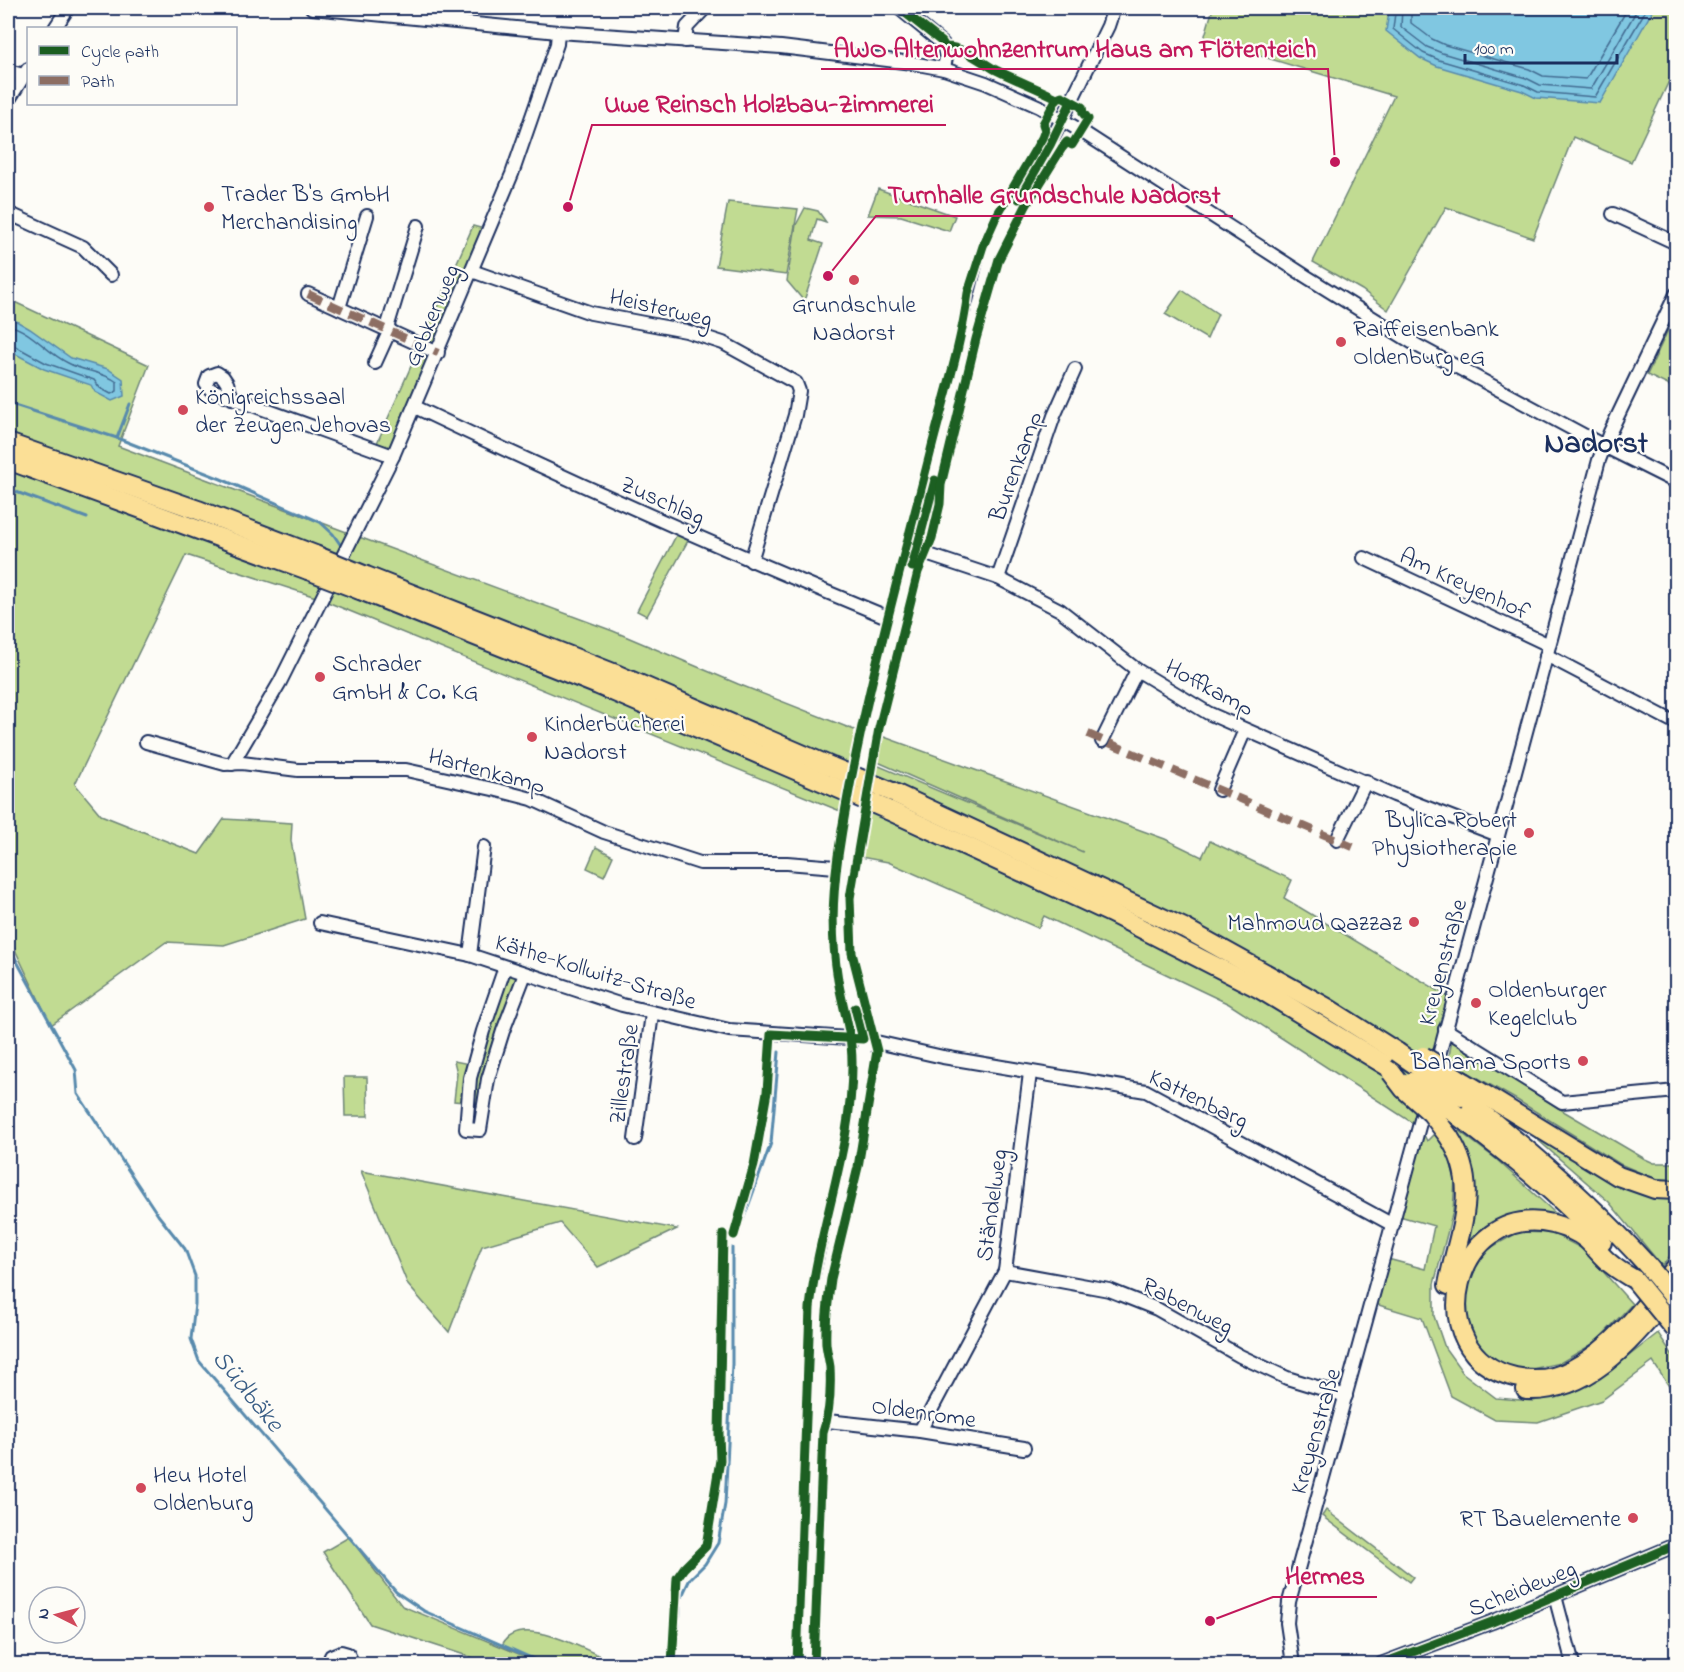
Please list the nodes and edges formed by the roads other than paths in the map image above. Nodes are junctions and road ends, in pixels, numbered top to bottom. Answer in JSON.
{"nodes":[{"id":1,"x":68,"y":8,"type":"edge"},
{"id":2,"x":312,"y":8,"type":"edge"},
{"id":3,"x":705,"y":8,"type":"edge"},
{"id":4,"x":899,"y":8,"type":"edge"},
{"id":5,"x":1114,"y":8,"type":"edge"},
{"id":6,"x":56,"y":27,"type":"edge"},
{"id":7,"x":558,"y":32,"type":"junction"},
{"id":8,"x":685,"y":41,"type":"junction"},
{"id":9,"x":944,"y":69,"type":"junction"},
{"id":10,"x":8,"y":71,"type":"edge"},
{"id":11,"x":26,"y":72,"type":"edge"},
{"id":12,"x":8,"y":101,"type":"edge"},
{"id":13,"x":1062,"y":120,"type":"junction"},
{"id":14,"x":8,"y":213,"type":"edge"},
{"id":15,"x":1613,"y":214,"type":"dead end"},
{"id":16,"x":367,"y":216,"type":"dead end"},
{"id":17,"x":418,"y":226,"type":"dead end"},
{"id":18,"x":1677,"y":243,"type":"edge"},
{"id":19,"x":472,"y":271,"type":"junction"},
{"id":20,"x":111,"y":275,"type":"dead end"},
{"id":21,"x":308,"y":294,"type":"dead end"},
{"id":22,"x":1677,"y":294,"type":"edge"},
{"id":23,"x":339,"y":308,"type":"junction"},
{"id":24,"x":388,"y":329,"type":"junction"},
{"id":25,"x":438,"y":353,"type":"junction"},
{"id":26,"x":375,"y":363,"type":"dead end"},
{"id":27,"x":1075,"y":369,"type":"dead end"},
{"id":28,"x":232,"y":398,"type":"dead end"},
{"id":29,"x":415,"y":407,"type":"junction"},
{"id":30,"x":8,"y":443,"type":"edge"},
{"id":31,"x":1604,"y":446,"type":"junction"},
{"id":32,"x":393,"y":456,"type":"junction"},
{"id":33,"x":8,"y":460,"type":"edge"},
{"id":34,"x":1677,"y":482,"type":"edge"},
{"id":35,"x":917,"y":551,"type":"junction"},
{"id":36,"x":1364,"y":558,"type":"dead end"},
{"id":37,"x":751,"y":561,"type":"junction"},
{"id":38,"x":312,"y":562,"type":"junction"},
{"id":39,"x":998,"y":578,"type":"junction"},
{"id":40,"x":899,"y":622,"type":"junction"},
{"id":41,"x":1548,"y":650,"type":"junction"},
{"id":42,"x":1137,"y":670,"type":"junction"},
{"id":43,"x":1677,"y":723,"type":"edge"},
{"id":44,"x":1245,"y":730,"type":"junction"},
{"id":45,"x":1102,"y":741,"type":"dead end"},
{"id":46,"x":146,"y":742,"type":"dead end"},
{"id":47,"x":232,"y":764,"type":"junction"},
{"id":48,"x":1366,"y":781,"type":"junction"},
{"id":49,"x":1219,"y":790,"type":"dead end"},
{"id":50,"x":890,"y":801,"type":"junction"},
{"id":51,"x":1498,"y":835,"type":"junction"},
{"id":52,"x":1337,"y":840,"type":"dead end"},
{"id":53,"x":484,"y":847,"type":"dead end"},
{"id":54,"x":848,"y":868,"type":"junction"},
{"id":55,"x":320,"y":923,"type":"dead end"},
{"id":56,"x":470,"y":955,"type":"junction"},
{"id":57,"x":505,"y":967,"type":"junction"},
{"id":58,"x":525,"y":974,"type":"junction"},
{"id":59,"x":652,"y":1014,"type":"junction"},
{"id":60,"x":1445,"y":1029,"type":"junction"},
{"id":61,"x":863,"y":1039,"type":"junction"},
{"id":62,"x":1394,"y":1060,"type":"junction"},
{"id":63,"x":1030,"y":1073,"type":"junction"},
{"id":64,"x":1463,"y":1089,"type":"junction"},
{"id":65,"x":1677,"y":1091,"type":"edge"},
{"id":66,"x":635,"y":1139,"type":"dead end"},
{"id":67,"x":1677,"y":1190,"type":"edge"},
{"id":68,"x":1393,"y":1225,"type":"junction"},
{"id":69,"x":1677,"y":1268,"type":"edge"},
{"id":70,"x":1005,"y":1272,"type":"junction"},
{"id":71,"x":1635,"y":1280,"type":"junction"},
{"id":72,"x":1677,"y":1287,"type":"edge"},
{"id":73,"x":1677,"y":1300,"type":"edge"},
{"id":74,"x":1676,"y":1330,"type":"edge"},
{"id":75,"x":1346,"y":1396,"type":"junction"},
{"id":76,"x":818,"y":1420,"type":"junction"},
{"id":77,"x":920,"y":1431,"type":"junction"},
{"id":78,"x":1024,"y":1448,"type":"dead end"},
{"id":79,"x":1677,"y":1545,"type":"edge"},
{"id":80,"x":1555,"y":1596,"type":"junction"},
{"id":81,"x":328,"y":1664,"type":"edge"},
{"id":82,"x":301,"y":1665,"type":"edge"},
{"id":83,"x":353,"y":1665,"type":"edge"},
{"id":84,"x":809,"y":1665,"type":"edge"},
{"id":85,"x":1293,"y":1665,"type":"edge"},
{"id":86,"x":1382,"y":1665,"type":"edge"},
{"id":87,"x":1573,"y":1665,"type":"edge"}],
"edges":[{"from":1,"to":6,"type":"street"},
{"from":2,"to":7,"type":"street"},
{"from":3,"to":8,"type":"street"},
{"from":4,"to":9,"type":"street"},
{"from":5,"to":13,"type":"street"},
{"from":7,"to":8,"type":"street"},
{"from":7,"to":19,"type":"street","name":"Gebkenweg"},
{"from":8,"to":9,"type":"street"},
{"from":9,"to":13,"type":"street"},
{"from":10,"to":11,"type":"street"},
{"from":11,"to":12,"type":"street"},
{"from":13,"to":31,"type":"street"},
{"from":13,"to":35,"type":"street"},
{"from":14,"to":20,"type":"street"},
{"from":15,"to":18,"type":"street"},
{"from":16,"to":23,"type":"street"},
{"from":17,"to":24,"type":"street"},
{"from":19,"to":25,"type":"street","name":"Gebkenweg"},
{"from":19,"to":37,"type":"street","name":"Heisterweg"},
{"from":21,"to":23,"type":"street"},
{"from":22,"to":31,"type":"street","name":"Kreyenstraße"},
{"from":23,"to":24,"type":"street"},
{"from":24,"to":25,"type":"street"},
{"from":24,"to":26,"type":"street"},
{"from":25,"to":29,"type":"street","name":"Gebkenweg"},
{"from":27,"to":39,"type":"street","name":"Burenkamp"},
{"from":28,"to":32,"type":"street"},
{"from":29,"to":32,"type":"street","name":"Gebkenweg"},
{"from":29,"to":37,"type":"street","name":"Zuschlag"},
{"from":30,"to":38,"type":"highway"},
{"from":31,"to":34,"type":"street"},
{"from":31,"to":41,"type":"street","name":"Kreyenstraße"},
{"from":32,"to":47,"type":"street","name":"Gebkenweg"},
{"from":33,"to":38,"type":"highway"},
{"from":35,"to":39,"type":"street","name":"Hoffkamp"},
{"from":35,"to":40,"type":"street"},
{"from":36,"to":41,"type":"street","name":"Am Kreyenhof"},
{"from":37,"to":40,"type":"street","name":"Zuschlag"},
{"from":38,"to":50,"type":"highway","bridge":true},
{"from":39,"to":42,"type":"street","name":"Hoffkamp"},
{"from":40,"to":54,"type":"street"},
{"from":41,"to":43,"type":"street","name":"Am Kreyenhof"},
{"from":41,"to":51,"type":"street","name":"Kreyenstraße"},
{"from":42,"to":44,"type":"street","name":"Hoffkamp"},
{"from":42,"to":45,"type":"street"},
{"from":44,"to":48,"type":"street","name":"Hoffkamp"},
{"from":44,"to":49,"type":"street"},
{"from":46,"to":47,"type":"street","name":"Hartenkamp"},
{"from":47,"to":54,"type":"street","name":"Hartenkamp"},
{"from":48,"to":51,"type":"street","name":"Hoffkamp"},
{"from":48,"to":52,"type":"street"},
{"from":50,"to":62,"type":"highway"},
{"from":50,"to":62,"type":"highway"},
{"from":51,"to":60,"type":"street","name":"Kreyenstraße"},
{"from":53,"to":56,"type":"street"},
{"from":54,"to":61,"type":"street"},
{"from":55,"to":56,"type":"street","name":"Käthe-Kollwitz-Straße"},
{"from":56,"to":57,"type":"street","name":"Käthe-Kollwitz-Straße"},
{"from":57,"to":58,"type":"street","name":"Käthe-Kollwitz-Straße"},
{"from":57,"to":58,"type":"street"},
{"from":58,"to":59,"type":"street","name":"Käthe-Kollwitz-Straße"},
{"from":59,"to":61,"type":"street","name":"Käthe-Kollwitz-Straße"},
{"from":59,"to":66,"type":"street","name":"Zillestraße"},
{"from":60,"to":65,"type":"street"},
{"from":60,"to":68,"type":"street","name":"Kreyenstraße"},
{"from":61,"to":63,"type":"street","name":"Kattenbarg"},
{"from":61,"to":76,"type":"street"},
{"from":62,"to":64,"type":"highway","bridge":true},
{"from":62,"to":71,"type":"highway","bridge":true},
{"from":62,"to":72,"type":"highway","bridge":true},
{"from":63,"to":68,"type":"street","name":"Kattenbarg"},
{"from":63,"to":70,"type":"street","name":"Ständelweg"},
{"from":64,"to":67,"type":"highway"},
{"from":64,"to":73,"type":"highway","bridge":true},
{"from":68,"to":75,"type":"street","name":"Kreyenstraße"},
{"from":69,"to":71,"type":"highway"},
{"from":70,"to":75,"type":"street","name":"Rabenweg"},
{"from":70,"to":77,"type":"street","name":"Ständelweg"},
{"from":71,"to":74,"type":"highway","bridge":true},
{"from":75,"to":85,"type":"street","name":"Kreyenstraße"},
{"from":76,"to":77,"type":"street","name":"Oldenrome"},
{"from":76,"to":84,"type":"street"},
{"from":77,"to":78,"type":"street","name":"Oldenrome"},
{"from":79,"to":80,"type":"street","name":"Scheideweg"},
{"from":80,"to":86,"type":"street","name":"Scheideweg"},
{"from":80,"to":87,"type":"street"},
{"from":81,"to":82,"type":"street"},
{"from":81,"to":83,"type":"street"}]}
